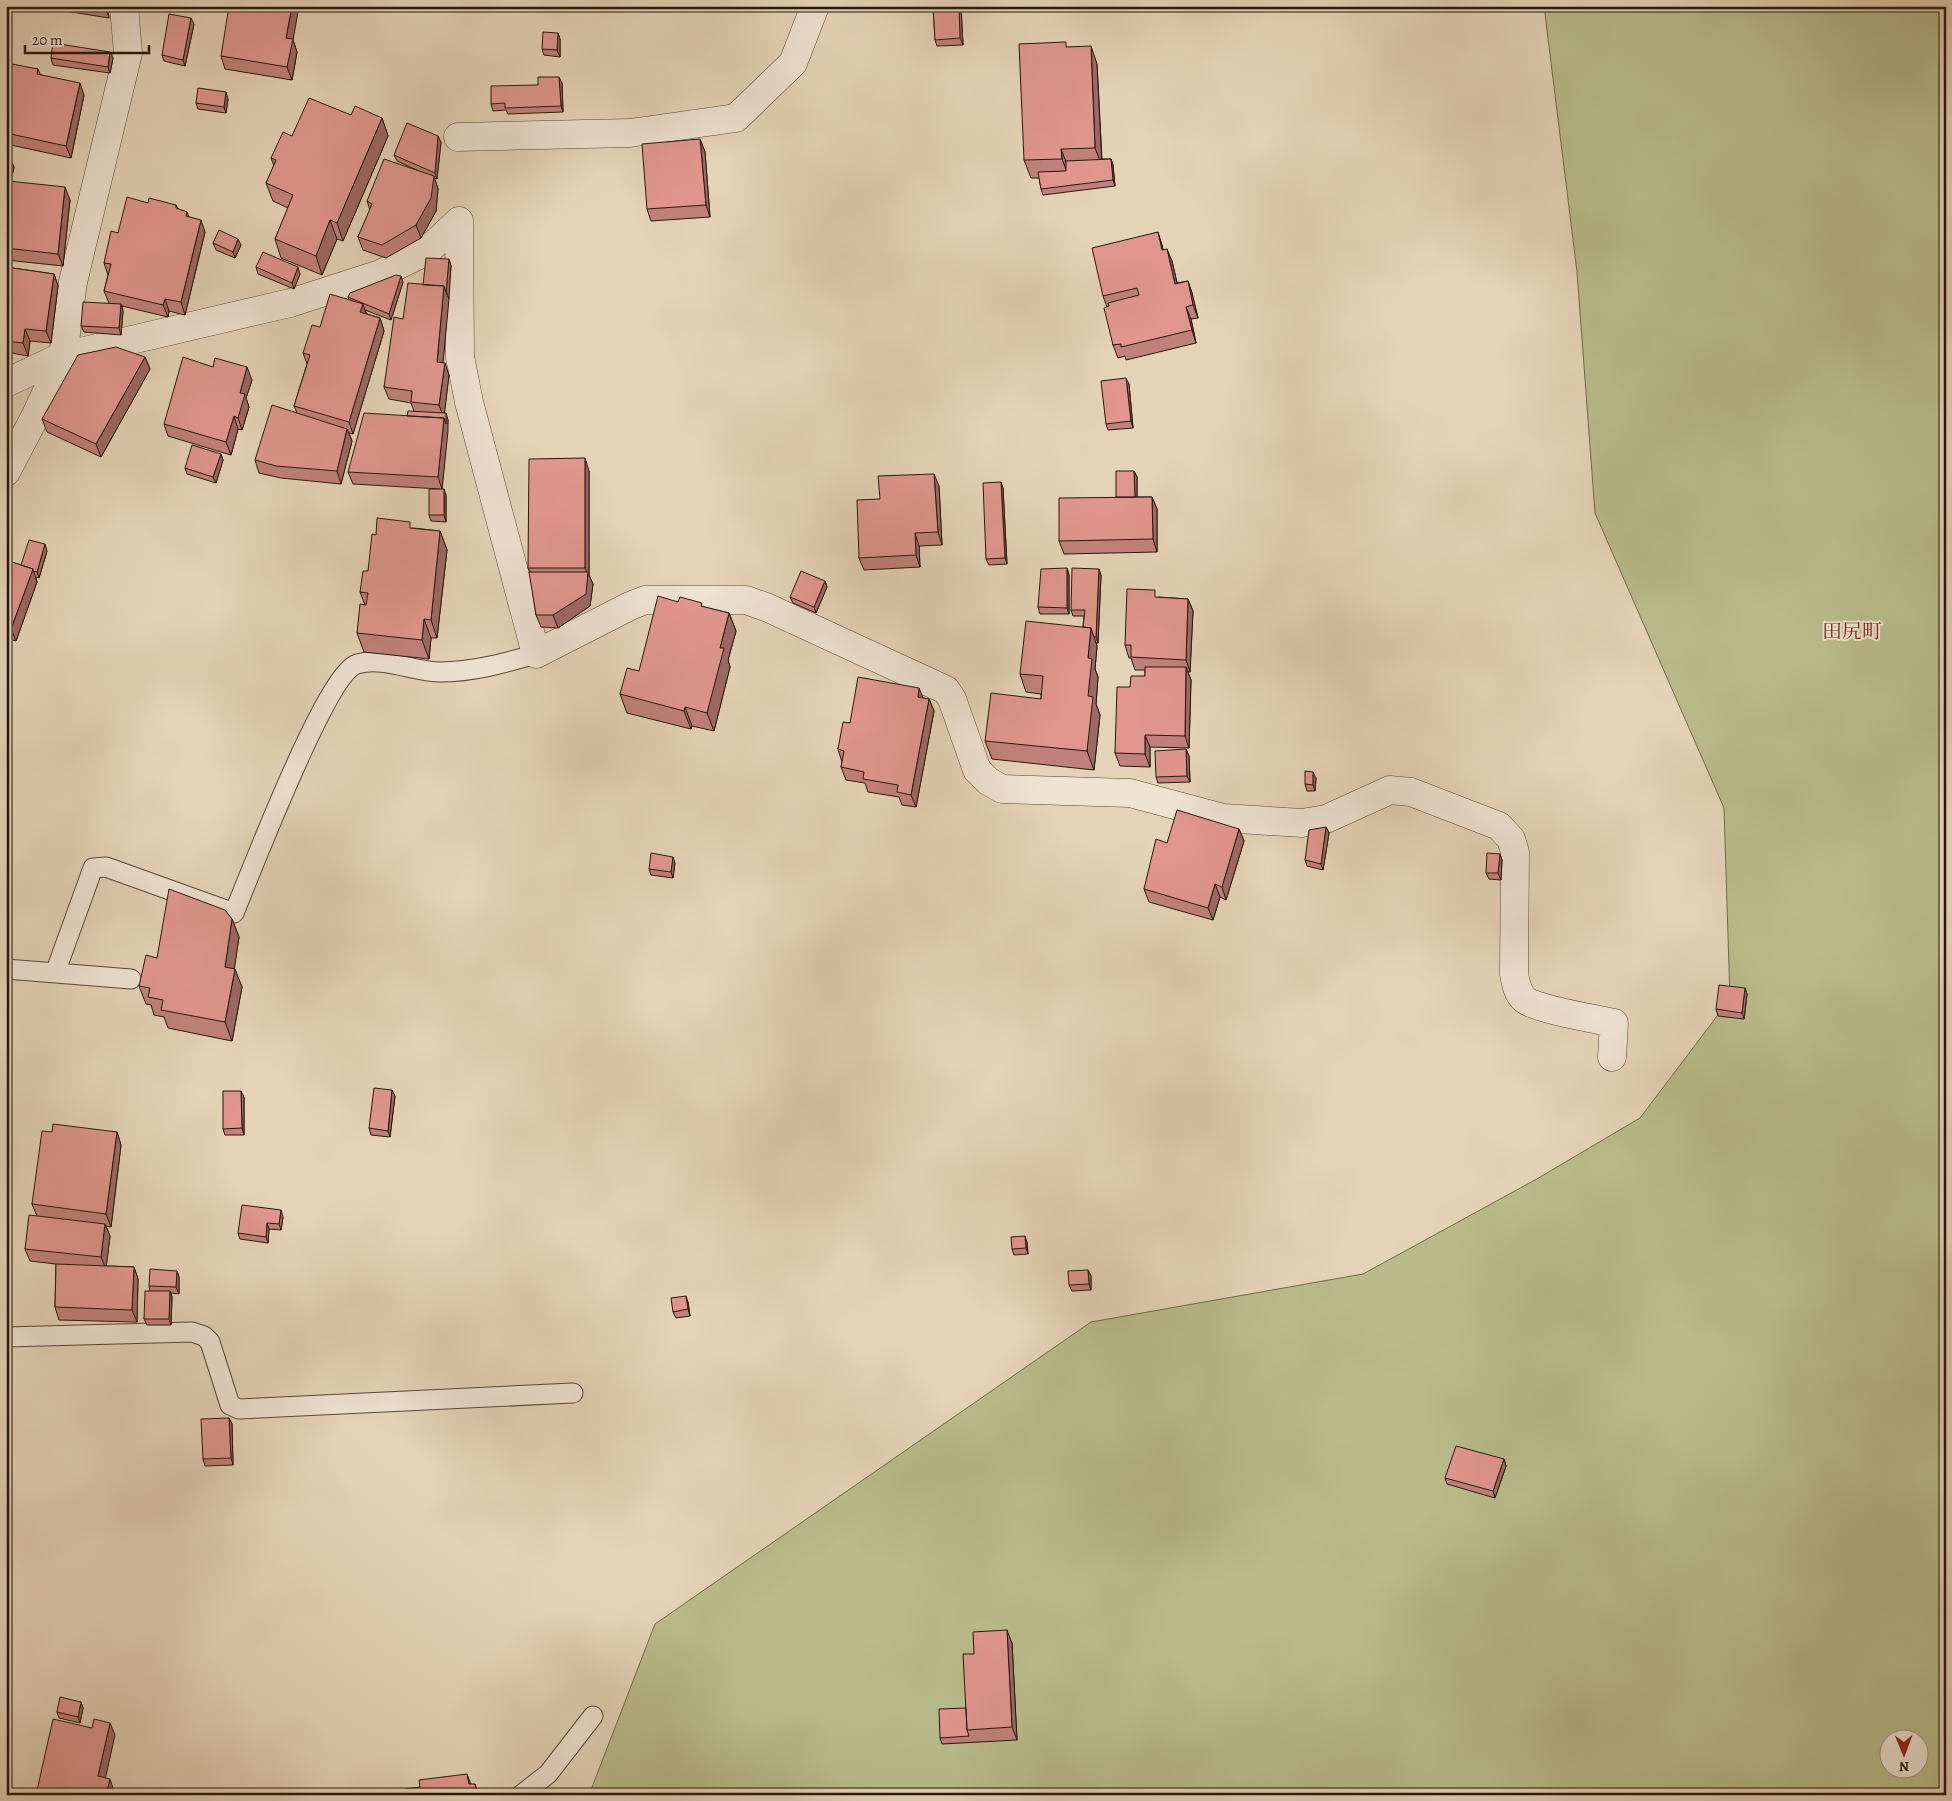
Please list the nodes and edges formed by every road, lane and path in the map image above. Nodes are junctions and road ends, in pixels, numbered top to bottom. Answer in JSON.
{"nodes":[{"id":1,"x":124,"y":6,"type":"edge"},
{"id":2,"x":815,"y":6,"type":"edge"},
{"id":3,"x":458,"y":138,"type":"dead end"},
{"id":4,"x":63,"y":356,"type":"junction"},
{"id":5,"x":6,"y":383,"type":"edge"},
{"id":6,"x":6,"y":472,"type":"edge"},
{"id":7,"x":536,"y":654,"type":"junction"},
{"id":8,"x":6,"y":969,"type":"edge"},
{"id":9,"x":55,"y":973,"type":"junction"},
{"id":10,"x":132,"y":979,"type":"dead end"},
{"id":11,"x":1612,"y":1057,"type":"dead end"},
{"id":12,"x":6,"y":1337,"type":"edge"},
{"id":13,"x":573,"y":1393,"type":"dead end"},
{"id":14,"x":593,"y":1716,"type":"dead end"},
{"id":15,"x":521,"y":1795,"type":"edge"}],
"edges":[{"from":1,"to":4,"type":"street"},
{"from":2,"to":3,"type":"street"},
{"from":4,"to":5,"type":"street"},
{"from":4,"to":6,"type":"street"},
{"from":4,"to":7,"type":"street"},
{"from":7,"to":9,"type":"lane"},
{"from":7,"to":11,"type":"street"},
{"from":8,"to":9,"type":"lane"},
{"from":9,"to":10,"type":"lane"},
{"from":12,"to":13,"type":"lane"},
{"from":14,"to":15,"type":"lane"}]}
